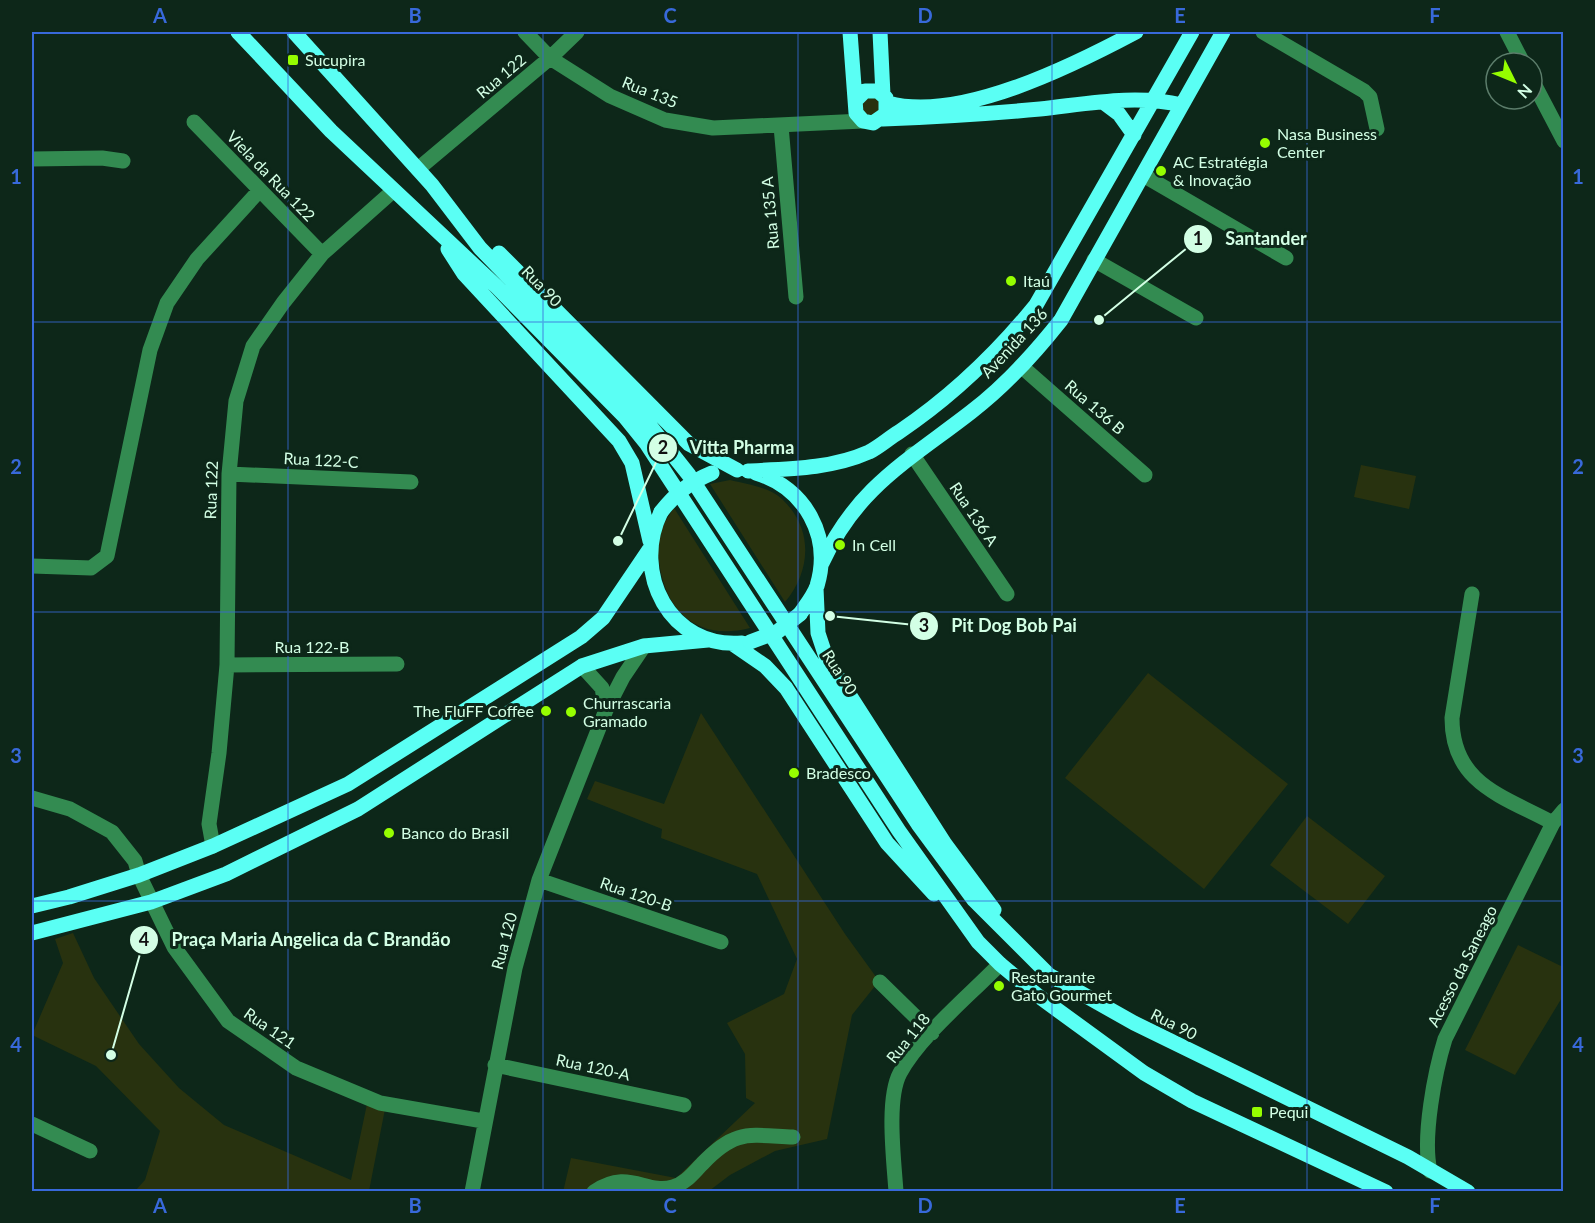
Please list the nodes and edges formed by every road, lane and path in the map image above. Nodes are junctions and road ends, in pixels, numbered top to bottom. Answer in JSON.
{"nodes":[{"id":1,"x":238,"y":32,"type":"edge"},
{"id":2,"x":294,"y":32,"type":"edge"},
{"id":3,"x":525,"y":32,"type":"edge"},
{"id":4,"x":577,"y":32,"type":"edge"},
{"id":5,"x":850,"y":32,"type":"edge"},
{"id":6,"x":880,"y":32,"type":"edge"},
{"id":7,"x":1136,"y":32,"type":"edge"},
{"id":8,"x":1192,"y":32,"type":"edge"},
{"id":9,"x":1263,"y":32,"type":"edge"},
{"id":10,"x":1507,"y":32,"type":"edge"},
{"id":11,"x":1217,"y":36,"type":"edge"},
{"id":12,"x":1517,"y":51,"type":"edge"},
{"id":13,"x":550,"y":58,"type":"junction"},
{"id":14,"x":885,"y":99,"type":"junction"},
{"id":15,"x":1154,"y":100,"type":"junction"},
{"id":16,"x":1103,"y":102,"type":"junction"},
{"id":17,"x":1544,"y":104,"type":"edge"},
{"id":18,"x":1182,"y":105,"type":"junction"},
{"id":19,"x":858,"y":109,"type":"junction"},
{"id":20,"x":883,"y":119,"type":"junction"},
{"id":21,"x":194,"y":122,"type":"dead end"},
{"id":22,"x":781,"y":126,"type":"junction"},
{"id":23,"x":1377,"y":129,"type":"dead end"},
{"id":24,"x":1134,"y":135,"type":"junction"},
{"id":25,"x":1563,"y":141,"type":"edge"},
{"id":26,"x":32,"y":159,"type":"edge"},
{"id":27,"x":123,"y":161,"type":"dead end"},
{"id":28,"x":418,"y":169,"type":"junction"},
{"id":29,"x":1143,"y":175,"type":"junction"},
{"id":30,"x":432,"y":185,"type":"junction"},
{"id":31,"x":259,"y":191,"type":"junction"},
{"id":32,"x":393,"y":191,"type":"junction"},
{"id":33,"x":435,"y":229,"type":"junction"},
{"id":34,"x":322,"y":254,"type":"junction"},
{"id":35,"x":1286,"y":258,"type":"dead end"},
{"id":36,"x":1094,"y":260,"type":"junction"},
{"id":37,"x":796,"y":297,"type":"dead end"},
{"id":38,"x":1196,"y":318,"type":"dead end"},
{"id":39,"x":1021,"y":366,"type":"junction"},
{"id":40,"x":912,"y":454,"type":"junction"},
{"id":41,"x":742,"y":470,"type":"junction"},
{"id":42,"x":228,"y":474,"type":"junction"},
{"id":43,"x":1145,"y":475,"type":"dead end"},
{"id":44,"x":411,"y":482,"type":"dead end"},
{"id":45,"x":649,"y":545,"type":"junction"},
{"id":46,"x":822,"y":563,"type":"junction"},
{"id":47,"x":32,"y":566,"type":"edge"},
{"id":48,"x":816,"y":588,"type":"junction"},
{"id":49,"x":1006,"y":594,"type":"dead end"},
{"id":50,"x":1472,"y":594,"type":"dead end"},
{"id":51,"x":708,"y":640,"type":"junction"},
{"id":52,"x":733,"y":644,"type":"junction"},
{"id":53,"x":644,"y":646,"type":"junction"},
{"id":54,"x":397,"y":664,"type":"dead end"},
{"id":55,"x":226,"y":665,"type":"junction"},
{"id":56,"x":582,"y":666,"type":"junction"},
{"id":57,"x":606,"y":710,"type":"junction"},
{"id":58,"x":32,"y":798,"type":"edge"},
{"id":59,"x":1563,"y":810,"type":"edge"},
{"id":60,"x":1553,"y":823,"type":"junction"},
{"id":61,"x":213,"y":846,"type":"junction"},
{"id":62,"x":139,"y":875,"type":"junction"},
{"id":63,"x":539,"y":880,"type":"junction"},
{"id":64,"x":151,"y":902,"type":"junction"},
{"id":65,"x":32,"y":906,"type":"edge"},
{"id":66,"x":32,"y":933,"type":"edge"},
{"id":67,"x":1015,"y":939,"type":"junction"},
{"id":68,"x":721,"y":942,"type":"dead end"},
{"id":69,"x":978,"y":942,"type":"junction"},
{"id":70,"x":1000,"y":964,"type":"junction"},
{"id":71,"x":880,"y":982,"type":"dead end"},
{"id":72,"x":932,"y":1033,"type":"junction"},
{"id":73,"x":495,"y":1065,"type":"junction"},
{"id":74,"x":684,"y":1105,"type":"dead end"},
{"id":75,"x":483,"y":1121,"type":"junction"},
{"id":76,"x":32,"y":1124,"type":"edge"},
{"id":77,"x":1428,"y":1133,"type":"junction"},
{"id":78,"x":793,"y":1137,"type":"dead end"},
{"id":79,"x":90,"y":1151,"type":"dead end"},
{"id":80,"x":1408,"y":1157,"type":"junction"},
{"id":81,"x":1430,"y":1171,"type":"junction"},
{"id":82,"x":472,"y":1191,"type":"edge"},
{"id":83,"x":594,"y":1191,"type":"edge"},
{"id":84,"x":896,"y":1191,"type":"edge"},
{"id":85,"x":1386,"y":1191,"type":"edge"},
{"id":86,"x":1468,"y":1191,"type":"edge"}],
"edges":[{"from":1,"to":32,"type":"main road","name":"Rua 90"},
{"from":2,"to":28,"type":"main road","name":"Rua 90"},
{"from":3,"to":13,"type":"street","name":"Rua 135"},
{"from":4,"to":13,"type":"street","name":"Rua 122"},
{"from":5,"to":19,"type":"main road"},
{"from":6,"to":14,"type":"main road"},
{"from":7,"to":14,"type":"main road"},
{"from":8,"to":15,"type":"main road","name":"Avenida 136"},
{"from":9,"to":23,"type":"street"},
{"from":10,"to":12,"type":"street"},
{"from":11,"to":18,"type":"main road","name":"Avenida 136"},
{"from":13,"to":22,"type":"street","name":"Rua 135"},
{"from":13,"to":28,"type":"street","name":"Rua 122"},
{"from":14,"to":19,"type":"main road"},
{"from":14,"to":20,"type":"main road"},
{"from":15,"to":16,"type":"main road"},
{"from":15,"to":18,"type":"main road"},
{"from":15,"to":24,"type":"main road","name":"Avenida 136"},
{"from":16,"to":20,"type":"main road"},
{"from":16,"to":24,"type":"main road"},
{"from":17,"to":25,"type":"street"},
{"from":18,"to":29,"type":"main road","name":"Avenida 136"},
{"from":19,"to":20,"type":"main road"},
{"from":19,"to":22,"type":"street","name":"Rua 135"},
{"from":21,"to":31,"type":"street","name":"Viela da Rua 122"},
{"from":22,"to":37,"type":"street","name":"Rua 135 A"},
{"from":24,"to":41,"type":"main road","name":"Avenida 136"},
{"from":26,"to":27,"type":"street"},
{"from":28,"to":30,"type":"main road","name":"Rua 90"},
{"from":29,"to":35,"type":"street"},
{"from":29,"to":36,"type":"main road","name":"Avenida 136"},
{"from":30,"to":41,"type":"main road"},
{"from":30,"to":67,"type":"main road","name":"Rua 90"},
{"from":31,"to":34,"type":"street","name":"Viela da Rua 122"},
{"from":31,"to":47,"type":"street"},
{"from":32,"to":33,"type":"main road","name":"Rua 90"},
{"from":32,"to":34,"type":"street","name":"Rua 122"},
{"from":33,"to":45,"type":"main road"},
{"from":33,"to":69,"type":"main road","name":"Rua 90"},
{"from":34,"to":42,"type":"street","name":"Rua 122"},
{"from":36,"to":38,"type":"street"},
{"from":36,"to":39,"type":"main road","name":"Avenida 136"},
{"from":39,"to":40,"type":"main road","name":"Avenida 136"},
{"from":39,"to":43,"type":"street","name":"Rua 136 B"},
{"from":40,"to":46,"type":"main road","name":"Avenida 136"},
{"from":40,"to":49,"type":"street","name":"Rua 136 A"},
{"from":41,"to":45,"type":"main road","bridge":true},
{"from":41,"to":46,"type":"main road"},
{"from":42,"to":44,"type":"street","name":"Rua 122-C"},
{"from":42,"to":55,"type":"street","name":"Rua 122"},
{"from":45,"to":51,"type":"main road"},
{"from":45,"to":61,"type":"main road"},
{"from":46,"to":48,"type":"main road"},
{"from":48,"to":52,"type":"main road","bridge":true},
{"from":48,"to":67,"type":"main road"},
{"from":50,"to":60,"type":"street"},
{"from":51,"to":52,"type":"main road"},
{"from":51,"to":53,"type":"main road"},
{"from":52,"to":69,"type":"main road"},
{"from":53,"to":56,"type":"main road"},
{"from":53,"to":57,"type":"street","name":"Rua 120"},
{"from":54,"to":55,"type":"street","name":"Rua 122-B"},
{"from":55,"to":61,"type":"street","name":"Rua 122"},
{"from":56,"to":57,"type":"street"},
{"from":56,"to":64,"type":"main road"},
{"from":57,"to":63,"type":"street","name":"Rua 120"},
{"from":58,"to":62,"type":"street","name":"Rua 121"},
{"from":59,"to":60,"type":"street","name":"Acesso da Saneago"},
{"from":60,"to":77,"type":"street","name":"Acesso da Saneago"},
{"from":61,"to":62,"type":"main road"},
{"from":62,"to":64,"type":"street","name":"Rua 121"},
{"from":62,"to":65,"type":"main road"},
{"from":63,"to":68,"type":"street","name":"Rua 120-B"},
{"from":63,"to":73,"type":"street","name":"Rua 120"},
{"from":64,"to":66,"type":"main road"},
{"from":64,"to":75,"type":"street","name":"Rua 121"},
{"from":67,"to":80,"type":"main road","name":"Rua 90"},
{"from":69,"to":70,"type":"main road","name":"Rua 90"},
{"from":70,"to":72,"type":"street","name":"Rua 118"},
{"from":70,"to":85,"type":"main road","name":"Rua 90"},
{"from":71,"to":72,"type":"street"},
{"from":72,"to":84,"type":"street","name":"Rua 118"},
{"from":73,"to":74,"type":"street","name":"Rua 120-A"},
{"from":73,"to":75,"type":"street","name":"Rua 120"},
{"from":75,"to":82,"type":"street","name":"Rua 120"},
{"from":76,"to":79,"type":"street"},
{"from":77,"to":80,"type":"street","name":"Acesso da Saneago"},
{"from":77,"to":81,"type":"street","name":"Acesso da Saneago"},
{"from":78,"to":83,"type":"street"},
{"from":80,"to":81,"type":"main road","name":"Rua 90"},
{"from":81,"to":86,"type":"main road","name":"Rua 90"}]}
